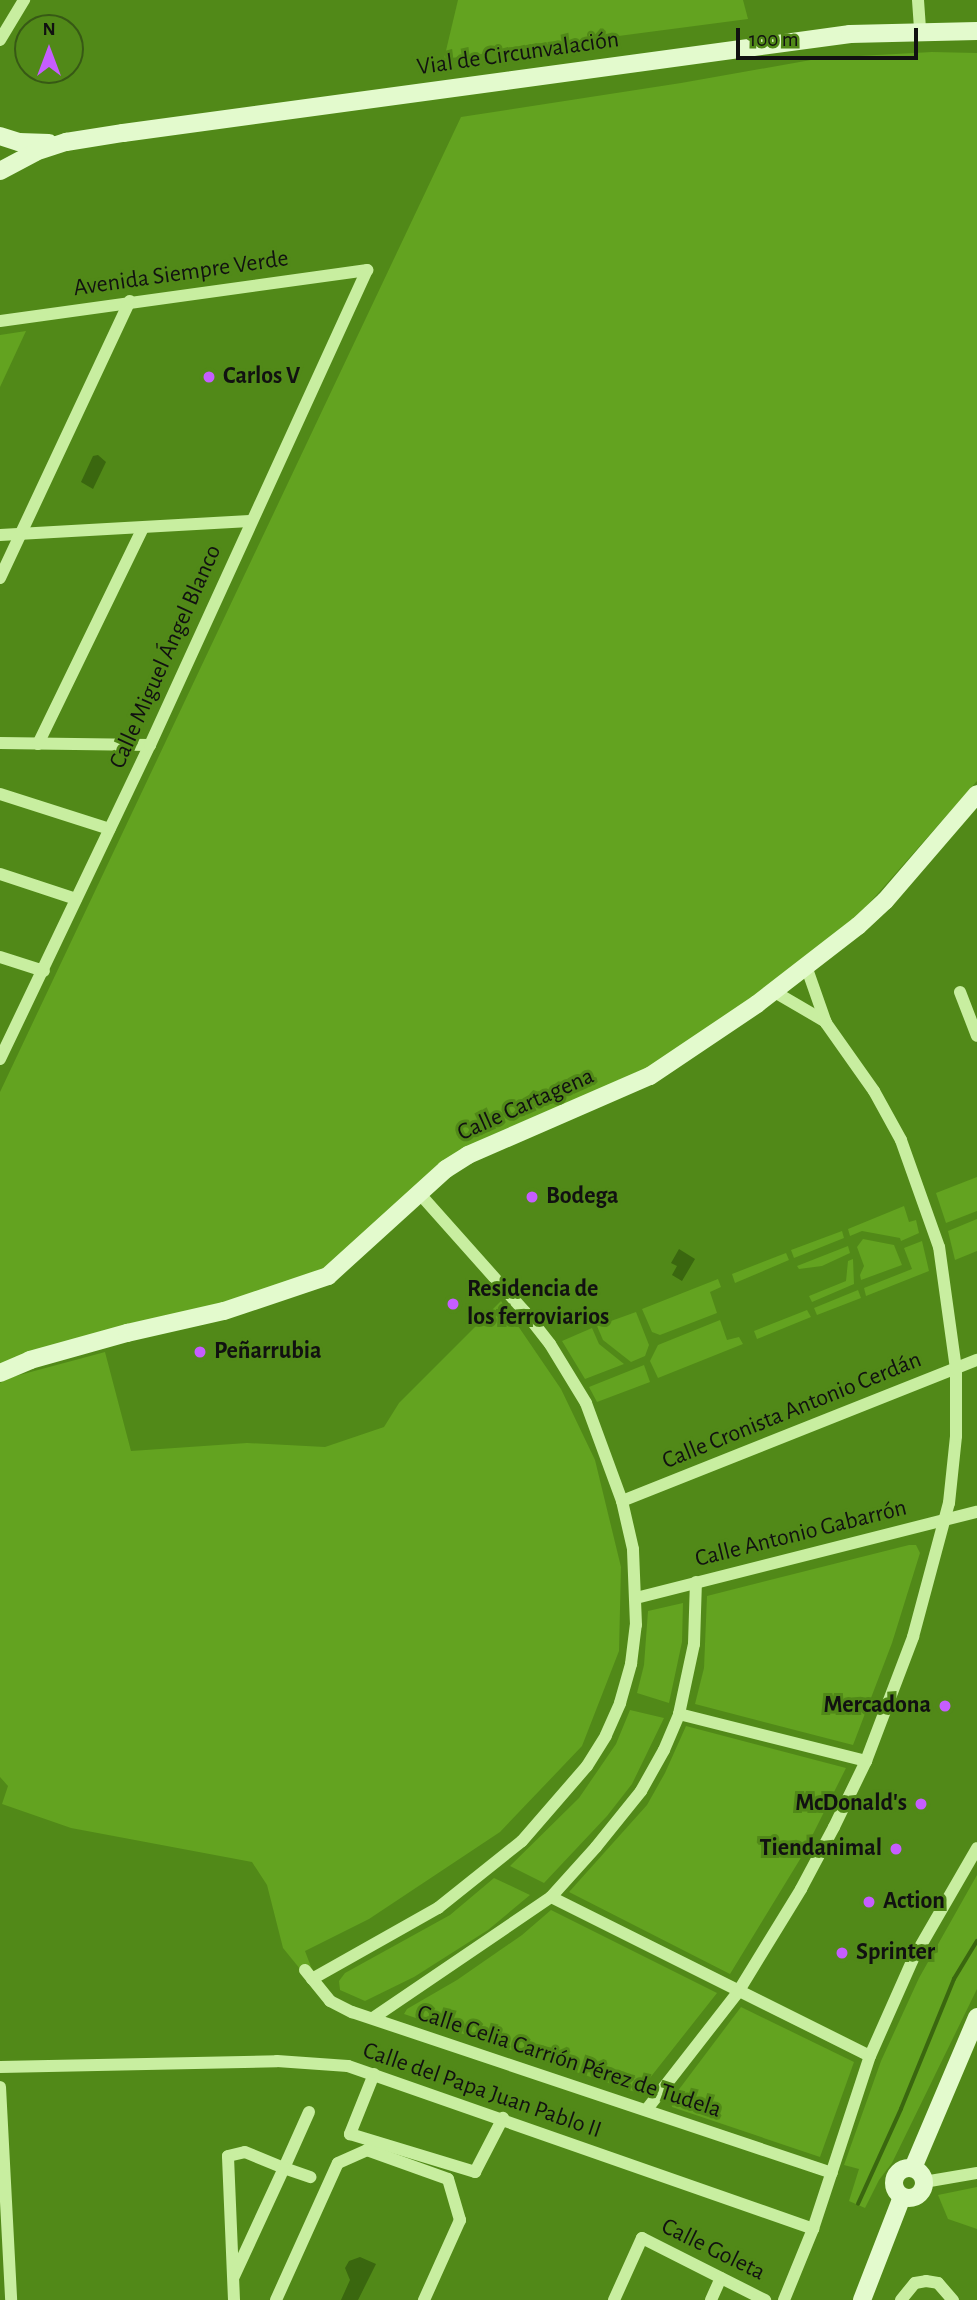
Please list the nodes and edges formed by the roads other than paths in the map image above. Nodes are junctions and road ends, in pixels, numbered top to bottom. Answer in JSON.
{"nodes":[{"id":1,"x":24,"y":0,"type":"edge"},
{"id":2,"x":918,"y":0,"type":"edge"},
{"id":3,"x":920,"y":31,"type":"junction"},
{"id":4,"x":977,"y":31,"type":"edge"},
{"id":5,"x":0,"y":40,"type":"edge"},
{"id":6,"x":0,"y":136,"type":"edge"},
{"id":7,"x":66,"y":142,"type":"junction"},
{"id":8,"x":0,"y":144,"type":"edge"},
{"id":9,"x":0,"y":170,"type":"edge"},
{"id":10,"x":367,"y":270,"type":"joint"},
{"id":11,"x":130,"y":301,"type":"junction"},
{"id":12,"x":0,"y":321,"type":"edge"},
{"id":13,"x":250,"y":521,"type":"junction"},
{"id":14,"x":142,"y":528,"type":"junction"},
{"id":15,"x":21,"y":534,"type":"junction"},
{"id":16,"x":0,"y":535,"type":"edge"},
{"id":17,"x":0,"y":578,"type":"edge"},
{"id":18,"x":0,"y":743,"type":"edge"},
{"id":19,"x":38,"y":744,"type":"junction"},
{"id":20,"x":150,"y":745,"type":"junction"},
{"id":21,"x":0,"y":794,"type":"edge"},
{"id":22,"x":977,"y":794,"type":"edge"},
{"id":23,"x":110,"y":829,"type":"junction"},
{"id":24,"x":0,"y":874,"type":"edge"},
{"id":25,"x":76,"y":898,"type":"junction"},
{"id":26,"x":0,"y":957,"type":"edge"},
{"id":27,"x":806,"y":966,"type":"junction"},
{"id":28,"x":44,"y":971,"type":"junction"},
{"id":29,"x":773,"y":992,"type":"junction"},
{"id":30,"x":960,"y":992,"type":"dead end"},
{"id":31,"x":826,"y":1023,"type":"junction"},
{"id":32,"x":977,"y":1036,"type":"edge"},
{"id":33,"x":1,"y":1056,"type":"edge"},
{"id":34,"x":421,"y":1194,"type":"junction"},
{"id":35,"x":977,"y":1360,"type":"edge"},
{"id":36,"x":956,"y":1369,"type":"junction"},
{"id":37,"x":0,"y":1373,"type":"edge"},
{"id":38,"x":622,"y":1501,"type":"junction"},
{"id":39,"x":977,"y":1512,"type":"edge"},
{"id":40,"x":946,"y":1520,"type":"junction"},
{"id":41,"x":696,"y":1582,"type":"junction"},
{"id":42,"x":636,"y":1598,"type":"junction"},
{"id":43,"x":679,"y":1714,"type":"junction"},
{"id":44,"x":866,"y":1760,"type":"junction"},
{"id":45,"x":977,"y":1848,"type":"edge"},
{"id":46,"x":551,"y":1896,"type":"junction"},
{"id":47,"x":738,"y":1992,"type":"junction"},
{"id":48,"x":977,"y":2017,"type":"edge"},
{"id":49,"x":373,"y":2018,"type":"junction"},
{"id":50,"x":870,"y":2056,"type":"junction"},
{"id":51,"x":0,"y":2067,"type":"edge"},
{"id":52,"x":374,"y":2074,"type":"junction"},
{"id":53,"x":0,"y":2087,"type":"edge"},
{"id":54,"x":647,"y":2109,"type":"junction"},
{"id":55,"x":309,"y":2112,"type":"dead end"},
{"id":56,"x":503,"y":2118,"type":"junction"},
{"id":57,"x":284,"y":2168,"type":"junction"},
{"id":58,"x":832,"y":2173,"type":"junction"},
{"id":59,"x":977,"y":2173,"type":"edge"},
{"id":60,"x":919,"y":2175,"type":"junction"},
{"id":61,"x":3,"y":2176,"type":"edge"},
{"id":62,"x":310,"y":2177,"type":"dead end"},
{"id":63,"x":902,"y":2196,"type":"junction"},
{"id":64,"x":813,"y":2229,"type":"junction"},
{"id":65,"x":234,"y":2276,"type":"junction"},
{"id":66,"x":721,"y":2278,"type":"junction"},
{"id":67,"x":11,"y":2300,"type":"edge"},
{"id":68,"x":234,"y":2300,"type":"edge"},
{"id":69,"x":276,"y":2300,"type":"edge"},
{"id":70,"x":424,"y":2300,"type":"edge"},
{"id":71,"x":614,"y":2300,"type":"edge"},
{"id":72,"x":711,"y":2300,"type":"edge"},
{"id":73,"x":765,"y":2300,"type":"edge"},
{"id":74,"x":783,"y":2300,"type":"edge"},
{"id":75,"x":862,"y":2300,"type":"edge"},
{"id":76,"x":901,"y":2300,"type":"edge"},
{"id":77,"x":953,"y":2300,"type":"edge"}],
"edges":[{"from":1,"to":5,"type":"street"},
{"from":2,"to":3,"type":"street"},
{"from":3,"to":4,"type":"main road","name":"Vial de Circunvalación"},
{"from":3,"to":7,"type":"main road","name":"Vial de Circunvalación"},
{"from":6,"to":7,"type":"main road","name":"Vial de Circunvalación"},
{"from":7,"to":9,"type":"main road","name":"Vial de Circunvalación"},
{"from":8,"to":9,"type":"main road"},
{"from":10,"to":11,"type":"street","name":"Avenida Siempre Verde"},
{"from":10,"to":13,"type":"street","name":"Calle Miguel Ángel Blanco"},
{"from":11,"to":12,"type":"street","name":"Avenida Siempre Verde"},
{"from":11,"to":15,"type":"street"},
{"from":13,"to":14,"type":"street"},
{"from":13,"to":20,"type":"street","name":"Calle Miguel Ángel Blanco"},
{"from":14,"to":15,"type":"street"},
{"from":14,"to":19,"type":"street"},
{"from":15,"to":16,"type":"street"},
{"from":15,"to":17,"type":"street"},
{"from":18,"to":19,"type":"street"},
{"from":19,"to":20,"type":"street"},
{"from":20,"to":23,"type":"street","name":"Calle Miguel Ángel Blanco"},
{"from":21,"to":23,"type":"street"},
{"from":22,"to":27,"type":"main road","name":"Calle Cartagena"},
{"from":23,"to":25,"type":"street","name":"Calle Miguel Ángel Blanco"},
{"from":24,"to":25,"type":"street"},
{"from":25,"to":28,"type":"street","name":"Calle Miguel Ángel Blanco"},
{"from":26,"to":28,"type":"street"},
{"from":27,"to":29,"type":"main road","name":"Calle Cartagena"},
{"from":27,"to":31,"type":"street"},
{"from":28,"to":33,"type":"street","name":"Calle Miguel Ángel Blanco"},
{"from":29,"to":31,"type":"street"},
{"from":29,"to":34,"type":"main road","name":"Calle Cartagena"},
{"from":30,"to":32,"type":"street"},
{"from":31,"to":36,"type":"street"},
{"from":34,"to":37,"type":"main road","name":"Calle Cartagena"},
{"from":34,"to":38,"type":"street"},
{"from":35,"to":36,"type":"street","name":"Calle Cronista Antonio Cerdán"},
{"from":36,"to":38,"type":"street","name":"Calle Cronista Antonio Cerdán"},
{"from":36,"to":40,"type":"street"},
{"from":38,"to":42,"type":"street"},
{"from":39,"to":40,"type":"street","name":"Calle Antonio Gabarrón"},
{"from":40,"to":41,"type":"street","name":"Calle Antonio Gabarrón"},
{"from":40,"to":44,"type":"street"},
{"from":41,"to":42,"type":"street","name":"Calle Antonio Gabarrón"},
{"from":41,"to":43,"type":"street"},
{"from":42,"to":49,"type":"street","name":"Calle Celia Carrión Pérez de Tudela"},
{"from":43,"to":44,"type":"street"},
{"from":43,"to":46,"type":"street"},
{"from":44,"to":47,"type":"street"},
{"from":45,"to":50,"type":"street"},
{"from":46,"to":47,"type":"street"},
{"from":46,"to":49,"type":"street"},
{"from":47,"to":50,"type":"street"},
{"from":47,"to":54,"type":"street"},
{"from":48,"to":60,"type":"main road"},
{"from":49,"to":54,"type":"street","name":"Calle Celia Carrión Pérez de Tudela"},
{"from":50,"to":58,"type":"street"},
{"from":51,"to":52,"type":"street","name":"Calle del Papa Juan Pablo II"},
{"from":52,"to":56,"type":"street","name":"Calle del Papa Juan Pablo II"},
{"from":52,"to":56,"type":"street"},
{"from":53,"to":61,"type":"street"},
{"from":54,"to":58,"type":"street","name":"Calle Celia Carrión Pérez de Tudela"},
{"from":55,"to":57,"type":"street"},
{"from":56,"to":64,"type":"street","name":"Calle del Papa Juan Pablo II"},
{"from":57,"to":62,"type":"street"},
{"from":57,"to":65,"type":"street"},
{"from":57,"to":65,"type":"street"},
{"from":58,"to":64,"type":"street"},
{"from":59,"to":60,"type":"street"},
{"from":60,"to":63,"type":"main road"},
{"from":60,"to":63,"type":"main road"},
{"from":61,"to":67,"type":"street"},
{"from":63,"to":75,"type":"main road"},
{"from":64,"to":74,"type":"street"},
{"from":65,"to":68,"type":"street"},
{"from":66,"to":71,"type":"street","name":"Calle Goleta"},
{"from":66,"to":72,"type":"street"},
{"from":66,"to":73,"type":"street","name":"Calle Goleta"},
{"from":69,"to":70,"type":"street"},
{"from":76,"to":77,"type":"street"}]}
